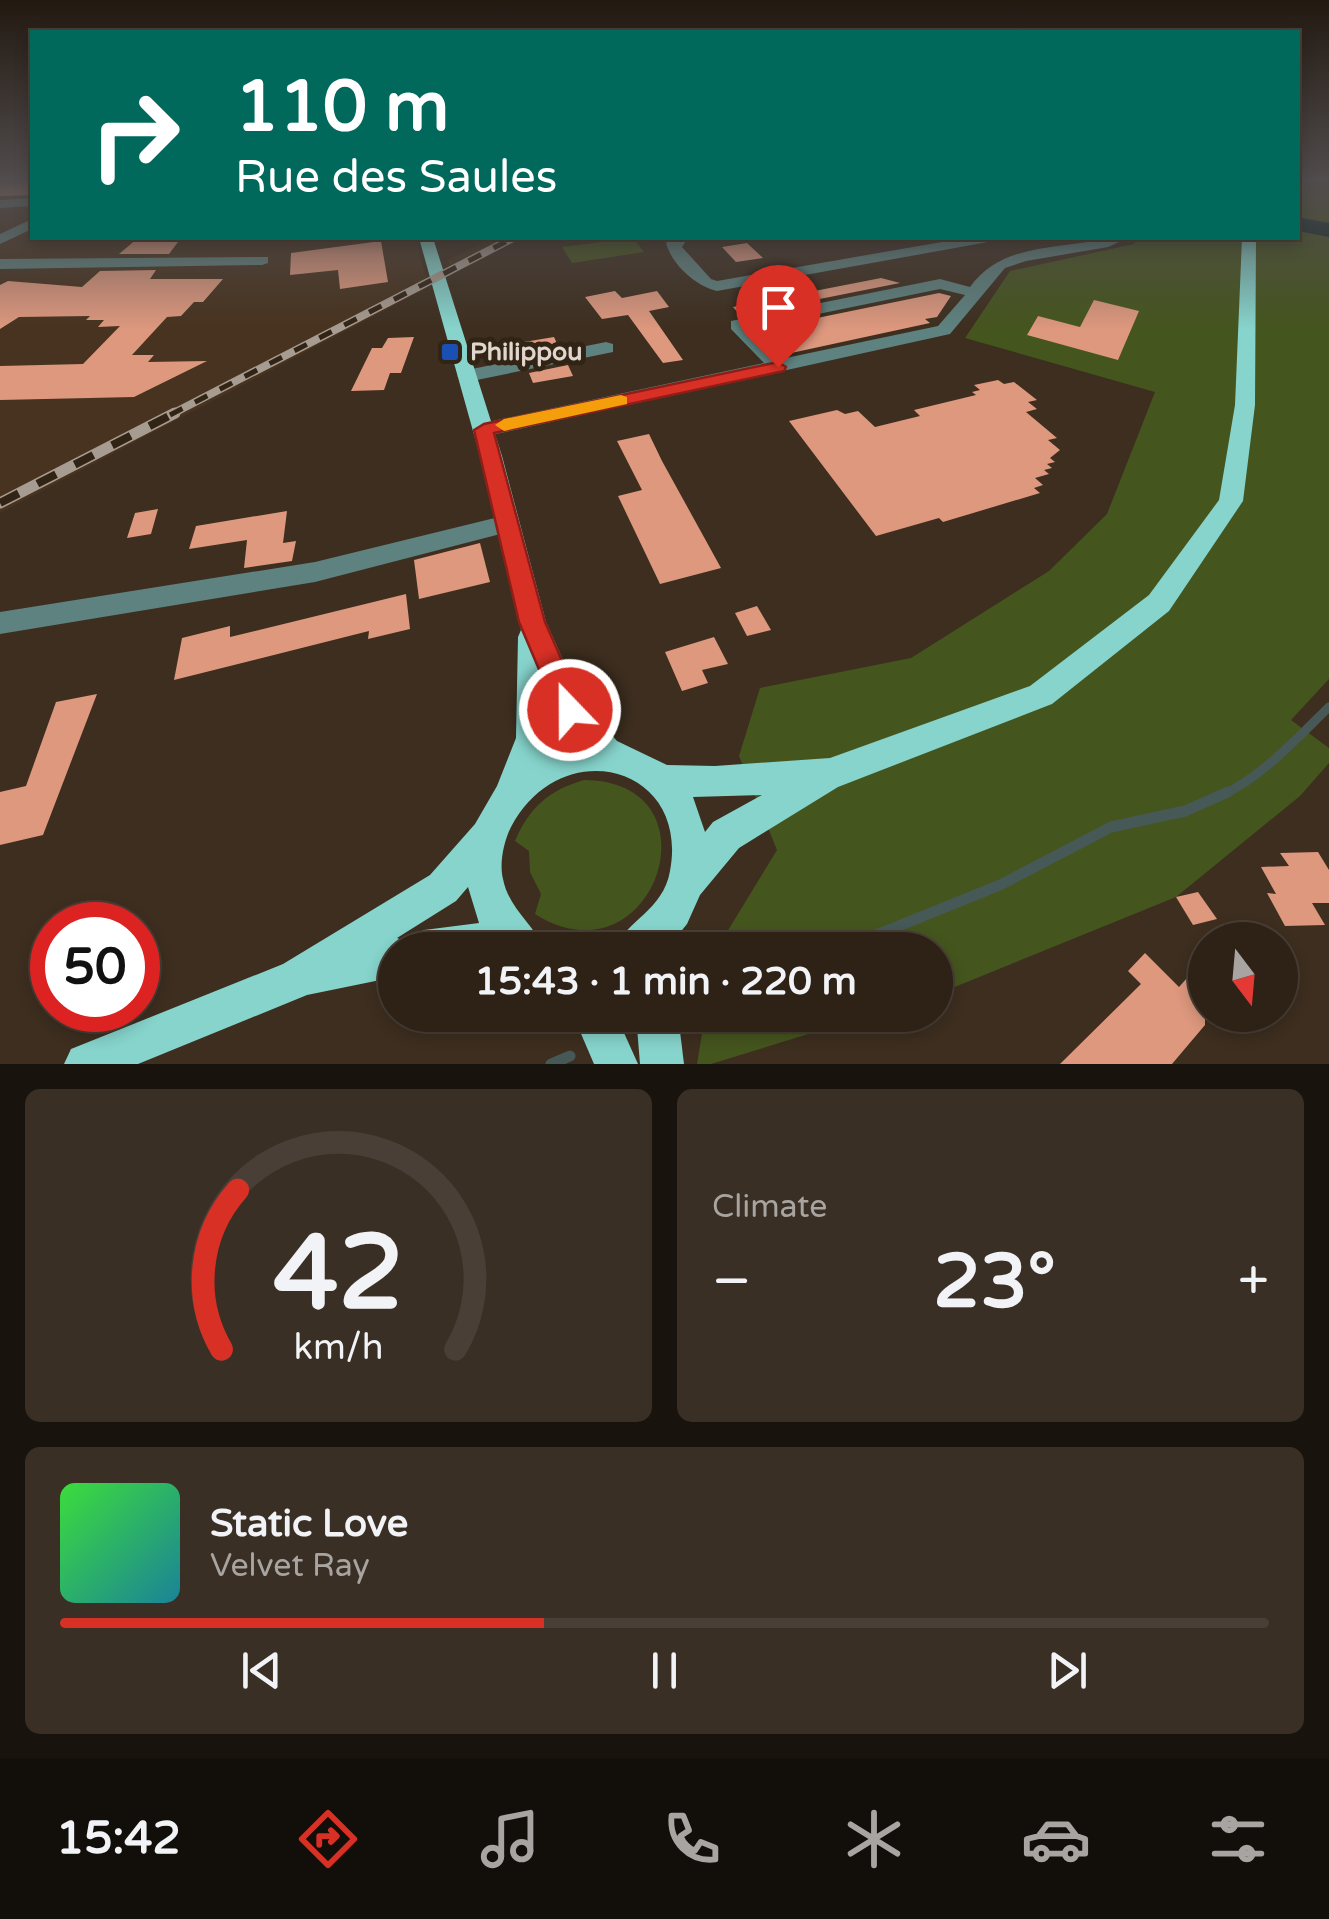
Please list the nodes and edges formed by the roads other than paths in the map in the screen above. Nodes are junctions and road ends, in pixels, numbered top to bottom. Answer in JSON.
{"nodes":[{"id":1,"x":427,"y":240,"type":"edge"},
{"id":2,"x":678,"y":240,"type":"edge"},
{"id":3,"x":977,"y":240,"type":"edge"},
{"id":4,"x":1111,"y":240,"type":"edge"},
{"id":5,"x":1249,"y":240,"type":"edge"},
{"id":6,"x":262,"y":260,"type":"dead end"},
{"id":7,"x":0,"y":264,"type":"edge"},
{"id":8,"x":975,"y":293,"type":"junction"},
{"id":9,"x":606,"y":348,"type":"dead end"},
{"id":10,"x":778,"y":367,"type":"junction"},
{"id":11,"x":467,"y":376,"type":"junction"},
{"id":12,"x":484,"y":430,"type":"junction"},
{"id":13,"x":507,"y":524,"type":"junction"},
{"id":14,"x":532,"y":622,"type":"junction"},
{"id":15,"x":0,"y":623,"type":"edge"},
{"id":16,"x":608,"y":755,"type":"junction"},
{"id":17,"x":830,"y":774,"type":"junction"},
{"id":18,"x":662,"y":782,"type":"junction"},
{"id":19,"x":510,"y":794,"type":"junction"},
{"id":20,"x":486,"y":836,"type":"junction"},
{"id":21,"x":681,"y":896,"type":"junction"},
{"id":22,"x":504,"y":932,"type":"edge"},
{"id":23,"x":656,"y":932,"type":"edge"},
{"id":24,"x":670,"y":932,"type":"edge"},
{"id":25,"x":378,"y":961,"type":"edge"},
{"id":26,"x":296,"y":979,"type":"junction"},
{"id":27,"x":602,"y":1032,"type":"edge"},
{"id":28,"x":659,"y":1032,"type":"edge"},
{"id":29,"x":86,"y":1064,"type":"edge"},
{"id":30,"x":616,"y":1064,"type":"edge"},
{"id":31,"x":662,"y":1064,"type":"edge"}],
"edges":[{"from":1,"to":11,"type":"main road"},
{"from":2,"to":3,"type":"street"},
{"from":4,"to":8,"type":"street"},
{"from":5,"to":17,"type":"main road"},
{"from":6,"to":7,"type":"street"},
{"from":8,"to":10,"type":"street"},
{"from":8,"to":10,"type":"street"},
{"from":9,"to":11,"type":"street"},
{"from":10,"to":12,"type":"street"},
{"from":11,"to":12,"type":"main road"},
{"from":12,"to":13,"type":"main road"},
{"from":13,"to":14,"type":"main road"},
{"from":13,"to":15,"type":"street"},
{"from":14,"to":16,"type":"main road"},
{"from":14,"to":19,"type":"main road"},
{"from":16,"to":18,"type":"main road"},
{"from":16,"to":19,"type":"main road"},
{"from":17,"to":18,"type":"main road"},
{"from":17,"to":21,"type":"main road"},
{"from":18,"to":21,"type":"main road"},
{"from":19,"to":20,"type":"main road"},
{"from":20,"to":22,"type":"main road"},
{"from":20,"to":26,"type":"main road"},
{"from":21,"to":23,"type":"main road"},
{"from":21,"to":24,"type":"main road"},
{"from":25,"to":26,"type":"main road"},
{"from":26,"to":29,"type":"main road"},
{"from":27,"to":30,"type":"main road"},
{"from":28,"to":31,"type":"main road"}]}
